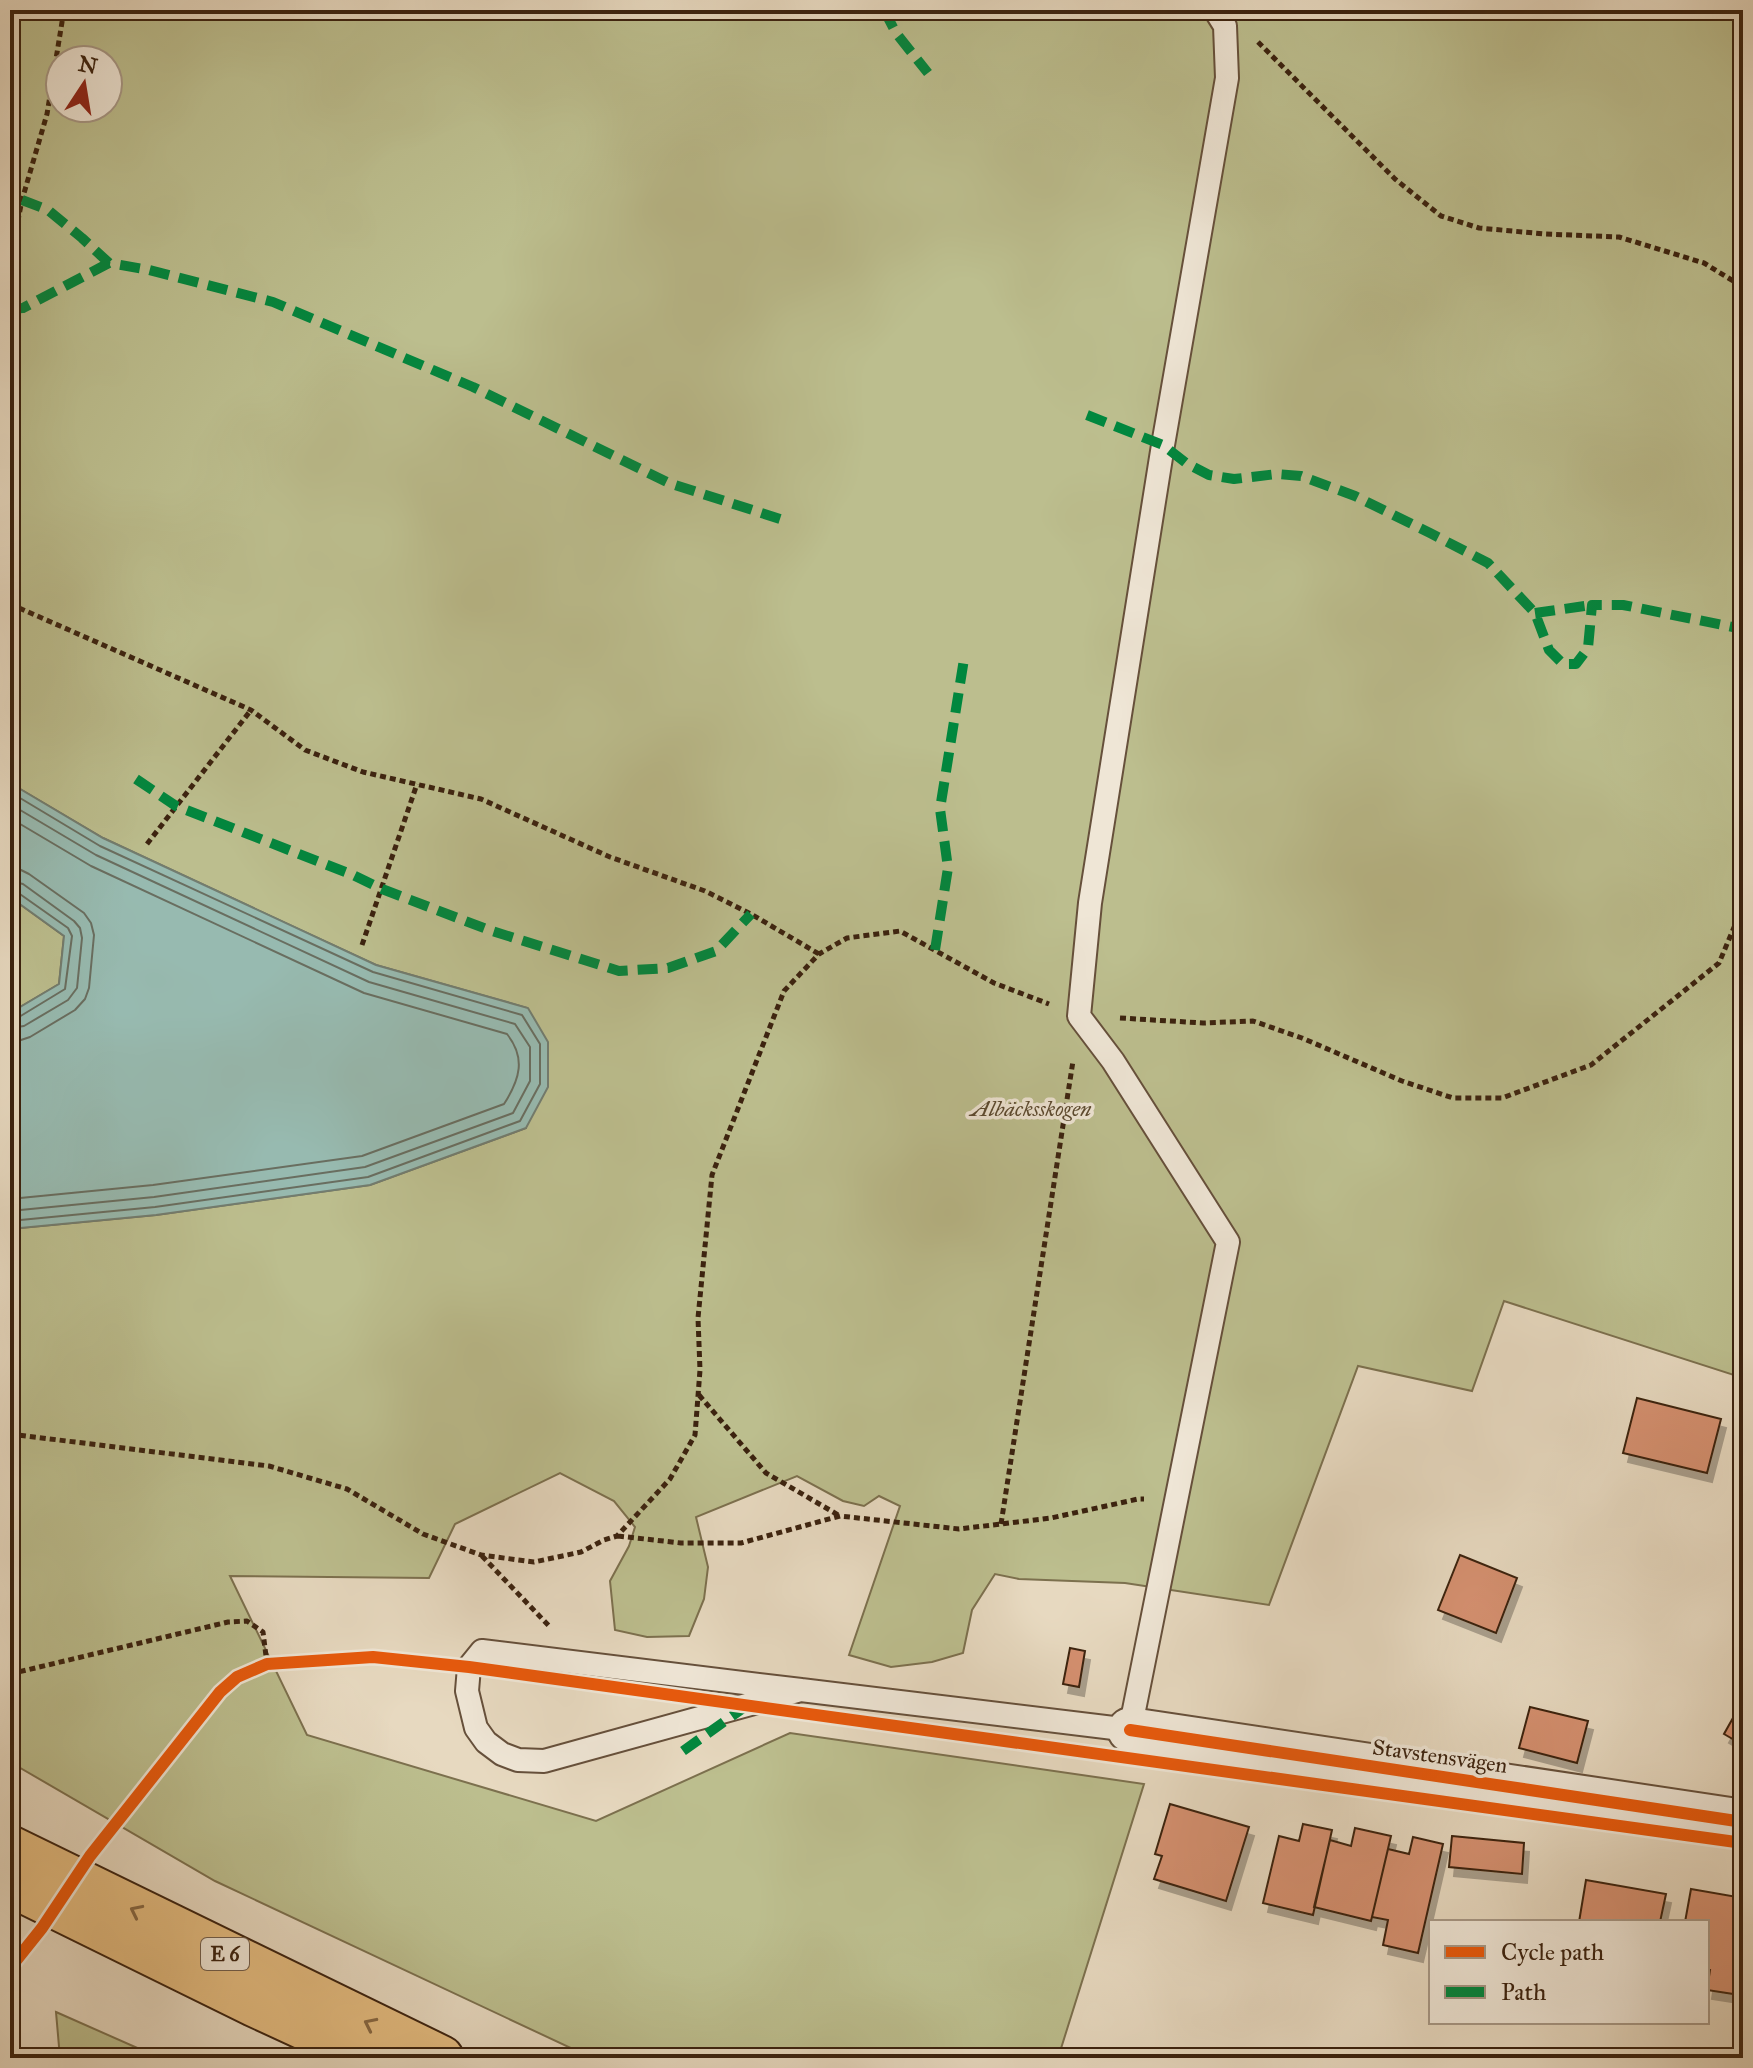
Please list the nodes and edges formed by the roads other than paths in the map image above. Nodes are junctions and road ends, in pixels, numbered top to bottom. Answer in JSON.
{"nodes":[{"id":1,"x":1215,"y":10,"type":"edge"},
{"id":2,"x":801,"y":1690,"type":"junction"},
{"id":3,"x":1130,"y":1730,"type":"junction"},
{"id":4,"x":1743,"y":1822,"type":"edge"},
{"id":5,"x":10,"y":1848,"type":"edge"},
{"id":6,"x":10,"y":1884,"type":"edge"},
{"id":7,"x":371,"y":2058,"type":"edge"},
{"id":8,"x":441,"y":2058,"type":"edge"}],
"edges":[{"from":1,"to":3,"type":"lane"},
{"from":2,"to":2,"type":"lane"},
{"from":2,"to":3,"type":"lane"},
{"from":3,"to":4,"type":"street","name":"Stavstensvägen"},
{"from":8,"to":5,"type":"highway","number":"E 6","one_way":true},
{"from":6,"to":7,"type":"highway","number":"E 6"}]}
